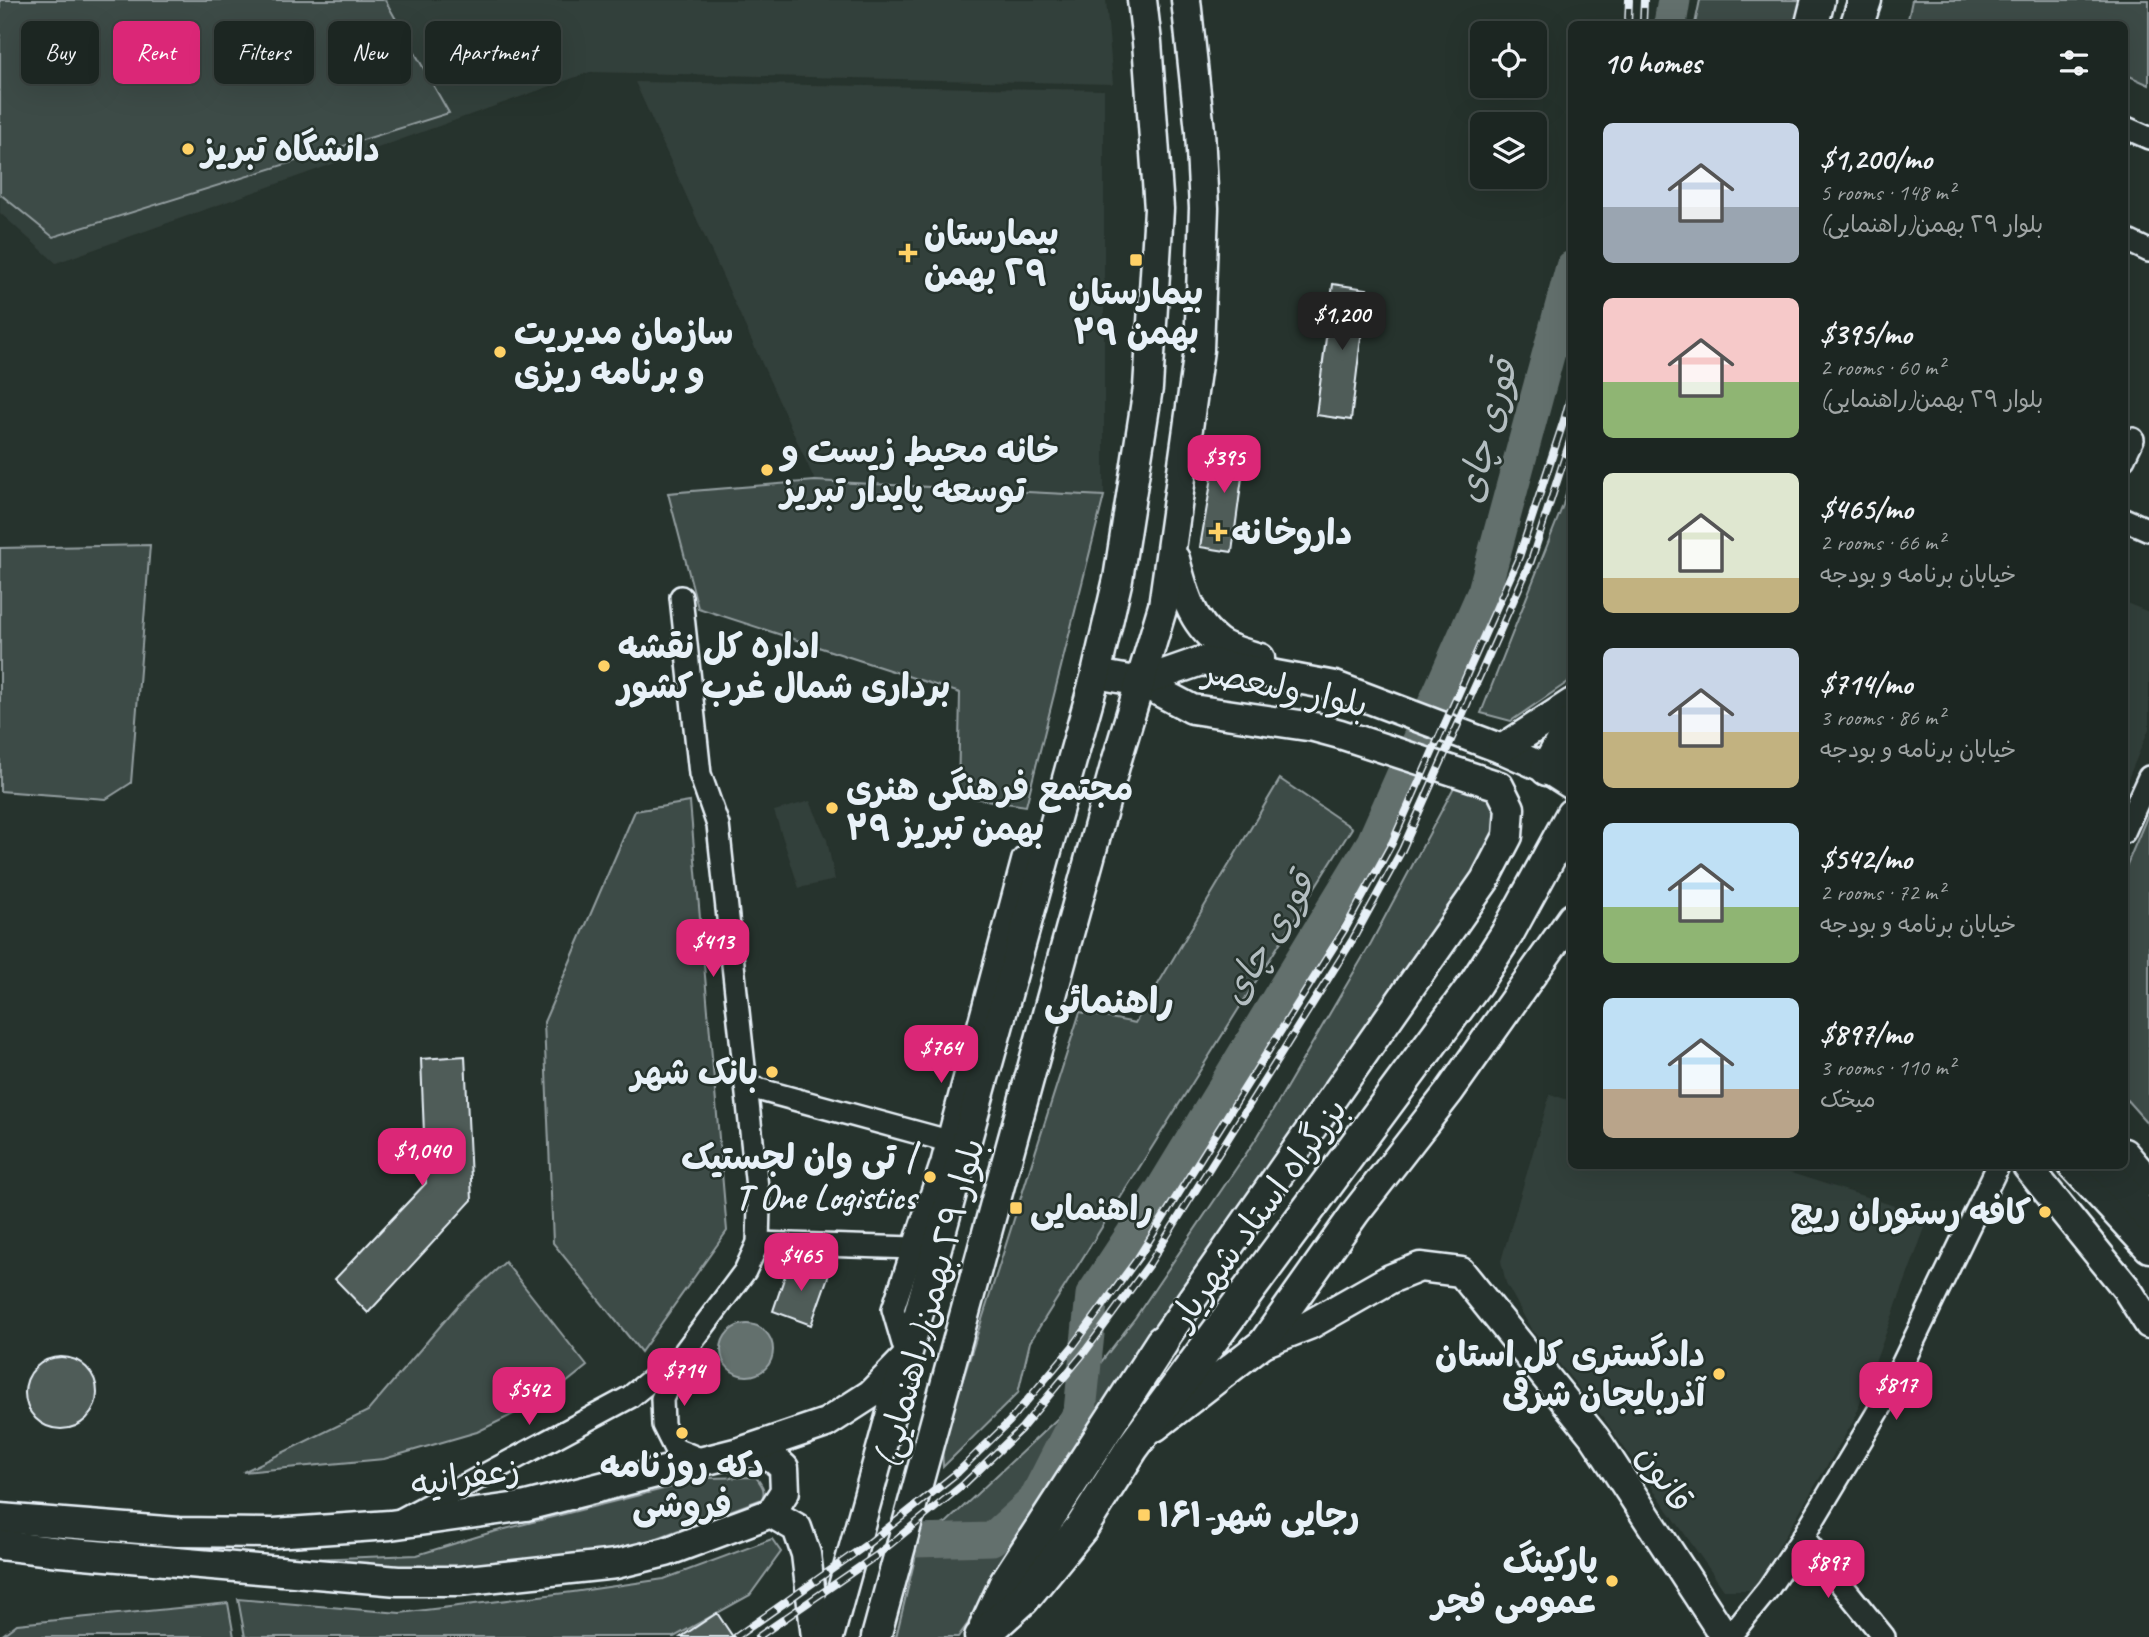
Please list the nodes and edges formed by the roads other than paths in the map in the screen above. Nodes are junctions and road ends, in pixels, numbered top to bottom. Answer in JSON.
{"nodes":[{"id":1,"x":1142,"y":0,"type":"edge"},
{"id":2,"x":1186,"y":0,"type":"edge"},
{"id":3,"x":1818,"y":0,"type":"edge"},
{"id":4,"x":1865,"y":0,"type":"edge"},
{"id":5,"x":1881,"y":0,"type":"edge"},
{"id":6,"x":1813,"y":21,"type":"edge"},
{"id":7,"x":1858,"y":21,"type":"edge"},
{"id":8,"x":1879,"y":21,"type":"edge"},
{"id":9,"x":1191,"y":37,"type":"junction"},
{"id":10,"x":1147,"y":42,"type":"junction"},
{"id":11,"x":2128,"y":129,"type":"edge"},
{"id":12,"x":2149,"y":138,"type":"edge"},
{"id":13,"x":2128,"y":521,"type":"edge"},
{"id":14,"x":2149,"y":530,"type":"edge"},
{"id":15,"x":1172,"y":549,"type":"junction"},
{"id":16,"x":681,"y":597,"type":"dead end"},
{"id":17,"x":1096,"y":674,"type":"junction"},
{"id":18,"x":1141,"y":682,"type":"junction"},
{"id":19,"x":1335,"y":686,"type":"junction"},
{"id":20,"x":1568,"y":707,"type":"edge"},
{"id":21,"x":1502,"y":749,"type":"junction"},
{"id":22,"x":1564,"y":754,"type":"edge"},
{"id":23,"x":2149,"y":777,"type":"edge"},
{"id":24,"x":1568,"y":822,"type":"edge"},
{"id":25,"x":2128,"y":823,"type":"edge"},
{"id":26,"x":1051,"y":833,"type":"junction"},
{"id":27,"x":1568,"y":924,"type":"edge"},
{"id":28,"x":746,"y":1086,"type":"junction"},
{"id":29,"x":948,"y":1141,"type":"junction"},
{"id":30,"x":2128,"y":1158,"type":"edge"},
{"id":31,"x":1997,"y":1169,"type":"edge"},
{"id":32,"x":2029,"y":1169,"type":"edge"},
{"id":33,"x":2076,"y":1169,"type":"edge"},
{"id":34,"x":2107,"y":1169,"type":"edge"},
{"id":35,"x":2149,"y":1182,"type":"edge"},
{"id":36,"x":2149,"y":1219,"type":"edge"},
{"id":37,"x":758,"y":1243,"type":"junction"},
{"id":38,"x":914,"y":1248,"type":"junction"},
{"id":39,"x":2149,"y":1248,"type":"edge"},
{"id":40,"x":2149,"y":1324,"type":"edge"},
{"id":41,"x":1162,"y":1342,"type":"joint"},
{"id":42,"x":1262,"y":1343,"type":"junction"},
{"id":43,"x":683,"y":1354,"type":"junction"},
{"id":44,"x":907,"y":1357,"type":"junction"},
{"id":45,"x":1139,"y":1439,"type":"junction"},
{"id":46,"x":743,"y":1451,"type":"junction"},
{"id":47,"x":705,"y":1461,"type":"junction"},
{"id":48,"x":771,"y":1513,"type":"junction"},
{"id":49,"x":0,"y":1518,"type":"edge"},
{"id":50,"x":390,"y":1525,"type":"junction"},
{"id":51,"x":1082,"y":1527,"type":"junction"},
{"id":52,"x":1803,"y":1537,"type":"junction"},
{"id":53,"x":0,"y":1545,"type":"edge"},
{"id":54,"x":60,"y":1552,"type":"junction"},
{"id":55,"x":0,"y":1565,"type":"edge"},
{"id":56,"x":816,"y":1637,"type":"edge"},
{"id":57,"x":829,"y":1637,"type":"edge"},
{"id":58,"x":876,"y":1637,"type":"edge"},
{"id":59,"x":981,"y":1637,"type":"edge"},
{"id":60,"x":1016,"y":1637,"type":"edge"},
{"id":61,"x":1727,"y":1637,"type":"edge"},
{"id":62,"x":1884,"y":1637,"type":"edge"}],
"edges":[{"from":1,"to":10,"type":"main road","name":"بلوار ٢٩ بهمن(راهنمایی)"},
{"from":2,"to":9,"type":"main road","name":"بلوار ٢٩ بهمن(راهنمایی)"},
{"from":3,"to":6,"type":"highway"},
{"from":4,"to":7,"type":"highway"},
{"from":5,"to":8,"type":"highway"},
{"from":9,"to":10,"type":"main road"},
{"from":9,"to":15,"type":"main road","name":"بلوار ٢٩ بهمن(راهنمایی)"},
{"from":10,"to":17,"type":"main road","name":"بلوار ٢٩ بهمن(راهنمایی)"},
{"from":11,"to":12,"type":"street"},
{"from":13,"to":14,"type":"street"},
{"from":15,"to":18,"type":"main road","name":"بلوار ٢٩ بهمن(راهنمایی)"},
{"from":15,"to":19,"type":"main road"},
{"from":16,"to":28,"type":"street"},
{"from":17,"to":18,"type":"main road"},
{"from":17,"to":26,"type":"main road","name":"بلوار ٢٩ بهمن(راهنمایی)"},
{"from":18,"to":19,"type":"main road","name":"بلوار ولىعصر"},
{"from":18,"to":41,"type":"main road","name":"بلوار ولىعصر"},
{"from":18,"to":58,"type":"main road","name":"بلوار ٢٩ بهمن(راهنمایی)"},
{"from":19,"to":21,"type":"main road","name":"بلوار ولىعصر"},
{"from":20,"to":21,"type":"main road"},
{"from":21,"to":22,"type":"main road","name":"بلوار ولىعصر"},
{"from":23,"to":25,"type":"street"},
{"from":24,"to":45,"type":"highway","name":"بزرگراه استاد شهریار"},
{"from":26,"to":29,"type":"street"},
{"from":26,"to":44,"type":"main road","name":"بلوار ٢٩ بهمن(راهنمایی)"},
{"from":27,"to":42,"type":"main road"},
{"from":28,"to":29,"type":"street"},
{"from":28,"to":37,"type":"street"},
{"from":29,"to":38,"type":"street"},
{"from":30,"to":35,"type":"main road"},
{"from":31,"to":52,"type":"street"},
{"from":32,"to":40,"type":"main road"},
{"from":33,"to":39,"type":"main road"},
{"from":34,"to":36,"type":"main road"},
{"from":37,"to":38,"type":"street"},
{"from":37,"to":43,"type":"street"},
{"from":38,"to":44,"type":"street"},
{"from":41,"to":59,"type":"highway","name":"بزرگراه استاد شهریار"},
{"from":42,"to":45,"type":"main road"},
{"from":42,"to":61,"type":"main road","name":"قانون"},
{"from":43,"to":47,"type":"street"},
{"from":43,"to":50,"type":"street"},
{"from":44,"to":46,"type":"main road","name":"زعفرانیه"},
{"from":44,"to":57,"type":"main road","name":"بلوار ٢٩ بهمن(راهنمایی)"},
{"from":45,"to":51,"type":"highway","name":"بزرگراه استاد شهریار"},
{"from":46,"to":47,"type":"main road","name":"زعفرانیه"},
{"from":46,"to":48,"type":"main road"},
{"from":47,"to":50,"type":"main road","name":"زعفرانیه"},
{"from":48,"to":54,"type":"main road"},
{"from":48,"to":56,"type":"main road"},
{"from":49,"to":50,"type":"main road","name":"زعفرانیه"},
{"from":51,"to":59,"type":"highway","name":"بزرگراه استاد شهریار"},
{"from":51,"to":60,"type":"highway"},
{"from":52,"to":61,"type":"street"},
{"from":52,"to":62,"type":"street"},
{"from":53,"to":54,"type":"main road"},
{"from":54,"to":55,"type":"main road"}]}
